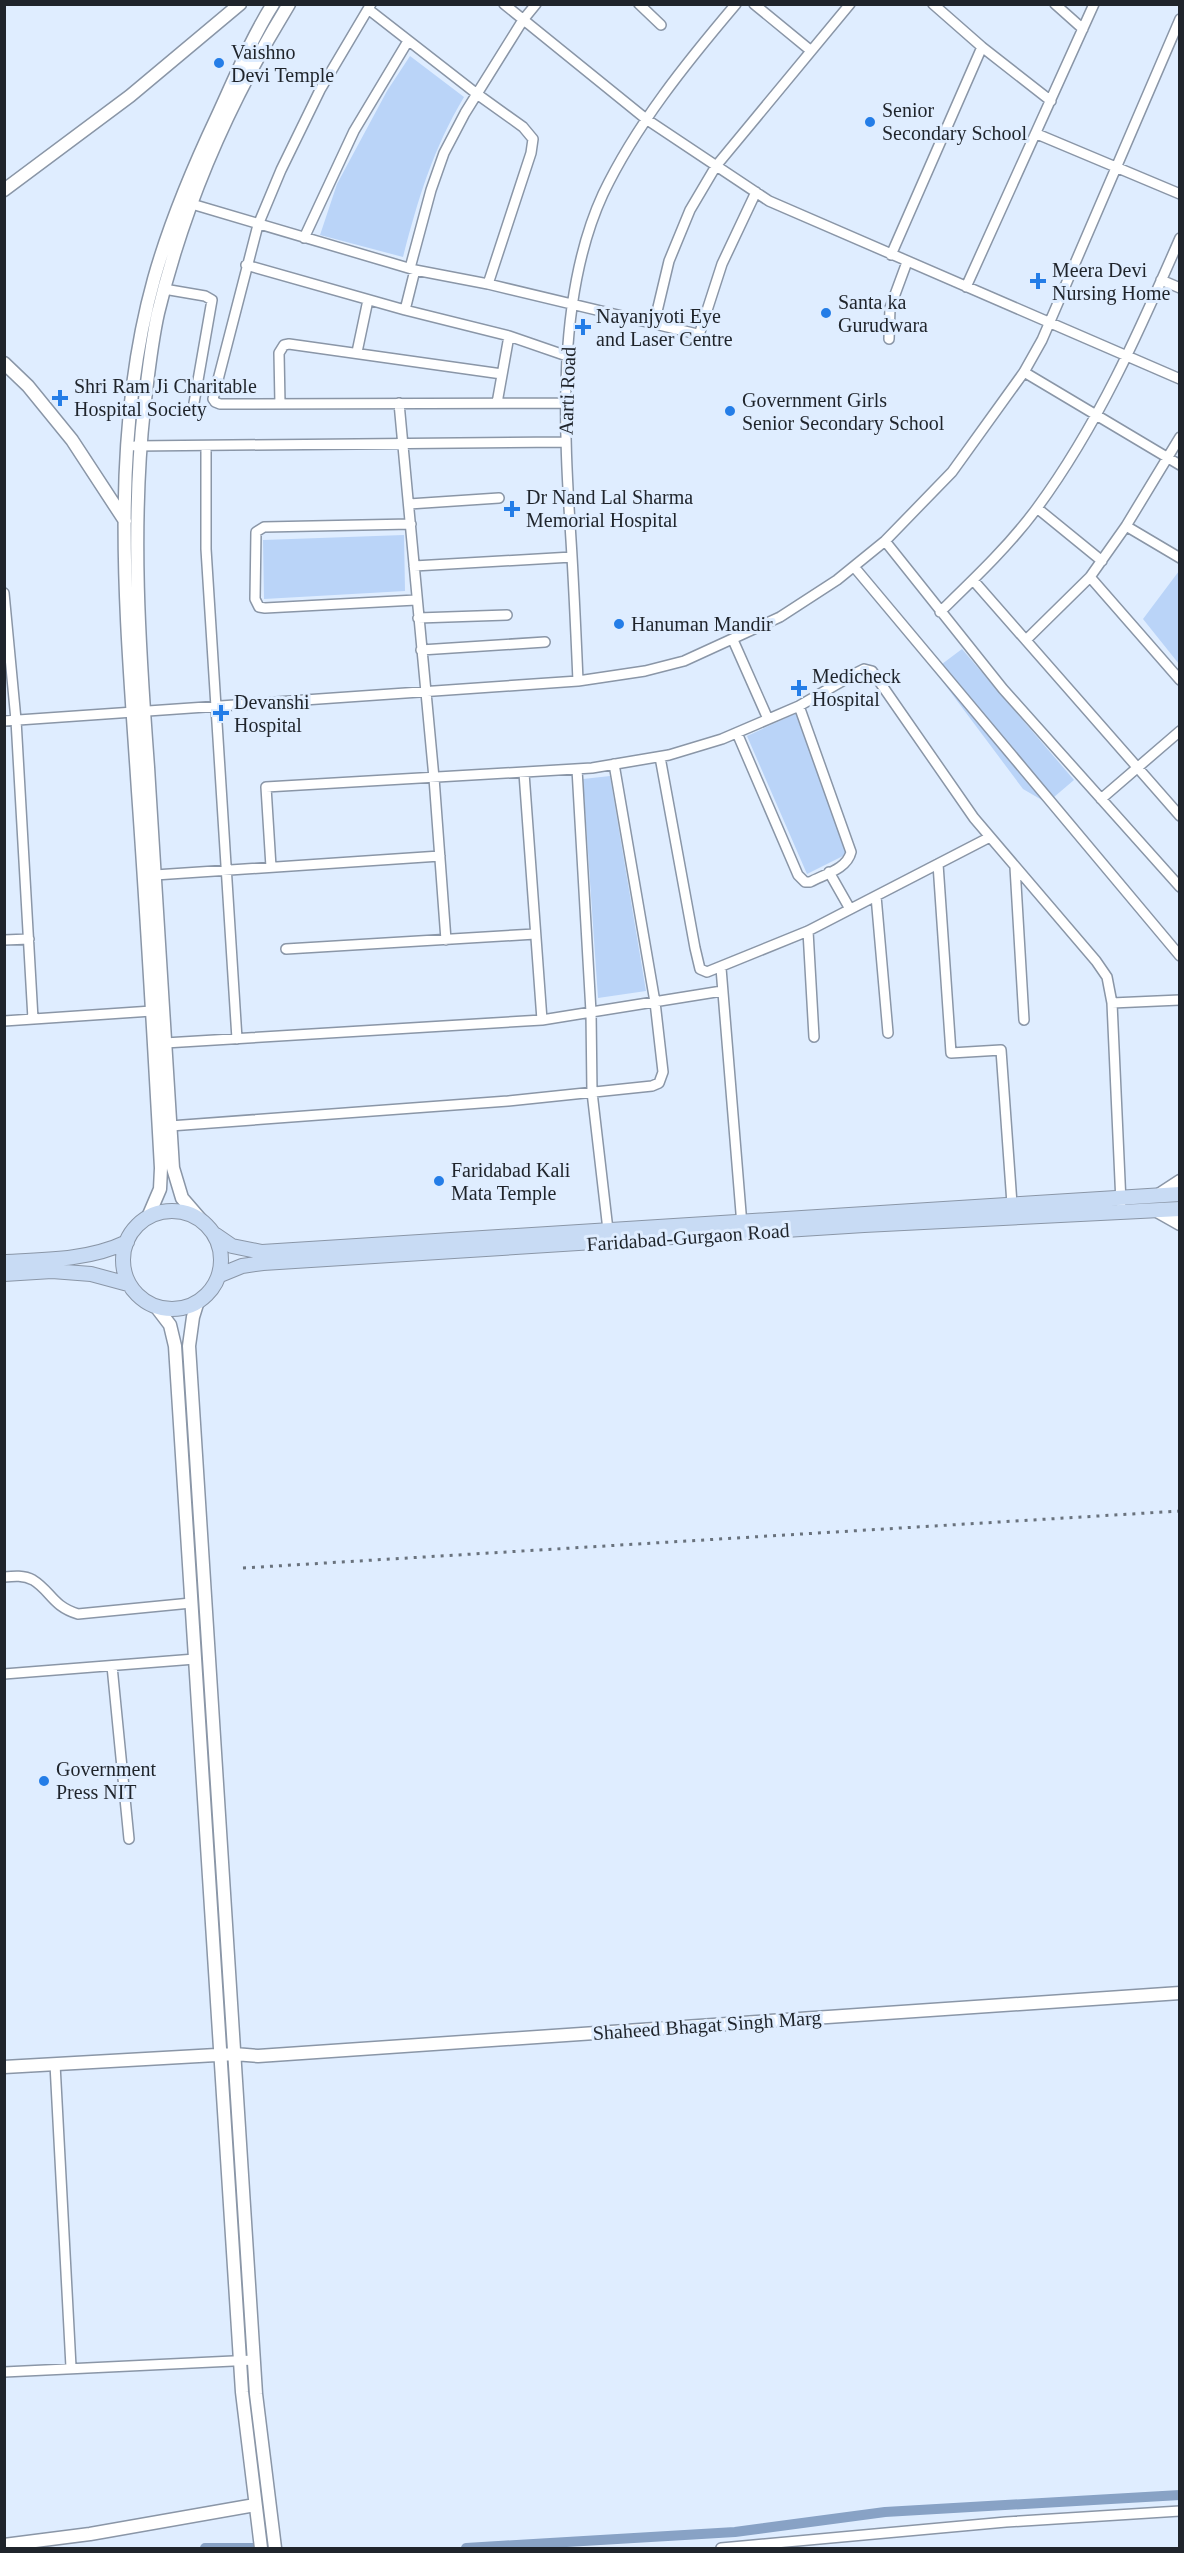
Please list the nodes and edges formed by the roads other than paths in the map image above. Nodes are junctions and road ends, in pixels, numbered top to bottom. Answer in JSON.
{"nodes":[{"id":1,"x":240,"y":4,"type":"edge"},
{"id":2,"x":273,"y":4,"type":"edge"},
{"id":3,"x":289,"y":4,"type":"edge"},
{"id":4,"x":504,"y":4,"type":"edge"},
{"id":5,"x":536,"y":4,"type":"edge"},
{"id":6,"x":639,"y":4,"type":"edge"},
{"id":7,"x":736,"y":4,"type":"edge"},
{"id":8,"x":754,"y":4,"type":"edge"},
{"id":9,"x":850,"y":4,"type":"edge"},
{"id":10,"x":933,"y":4,"type":"edge"},
{"id":11,"x":1055,"y":4,"type":"edge"},
{"id":12,"x":1094,"y":4,"type":"edge"},
{"id":13,"x":370,"y":7,"type":"edge"},
{"id":14,"x":1179,"y":19,"type":"edge"},
{"id":15,"x":523,"y":20,"type":"junction"},
{"id":16,"x":661,"y":25,"type":"dead end"},
{"id":17,"x":1083,"y":29,"type":"junction"},
{"id":18,"x":408,"y":41,"type":"junction"},
{"id":19,"x":982,"y":47,"type":"junction"},
{"id":20,"x":810,"y":50,"type":"junction"},
{"id":21,"x":477,"y":94,"type":"junction"},
{"id":22,"x":1051,"y":101,"type":"junction"},
{"id":23,"x":646,"y":119,"type":"junction"},
{"id":24,"x":1037,"y":134,"type":"junction"},
{"id":25,"x":716,"y":166,"type":"junction"},
{"id":26,"x":1115,"y":168,"type":"junction"},
{"id":27,"x":4,"y":190,"type":"edge"},
{"id":28,"x":756,"y":192,"type":"junction"},
{"id":29,"x":1179,"y":194,"type":"edge"},
{"id":30,"x":180,"y":199,"type":"junction"},
{"id":31,"x":192,"y":205,"type":"junction"},
{"id":32,"x":258,"y":225,"type":"junction"},
{"id":33,"x":304,"y":238,"type":"junction"},
{"id":34,"x":1179,"y":238,"type":"edge"},
{"id":35,"x":891,"y":255,"type":"junction"},
{"id":36,"x":907,"y":262,"type":"junction"},
{"id":37,"x":246,"y":265,"type":"junction"},
{"id":38,"x":412,"y":269,"type":"junction"},
{"id":39,"x":1161,"y":280,"type":"junction"},
{"id":40,"x":488,"y":284,"type":"junction"},
{"id":41,"x":966,"y":287,"type":"junction"},
{"id":42,"x":1179,"y":288,"type":"edge"},
{"id":43,"x":164,"y":289,"type":"junction"},
{"id":44,"x":369,"y":300,"type":"junction"},
{"id":45,"x":574,"y":306,"type":"junction"},
{"id":46,"x":405,"y":310,"type":"junction"},
{"id":47,"x":1048,"y":322,"type":"junction"},
{"id":48,"x":654,"y":324,"type":"junction"},
{"id":49,"x":509,"y":336,"type":"junction"},
{"id":50,"x":889,"y":339,"type":"dead end"},
{"id":51,"x":357,"y":352,"type":"junction"},
{"id":52,"x":567,"y":356,"type":"junction"},
{"id":53,"x":1127,"y":357,"type":"junction"},
{"id":54,"x":4,"y":363,"type":"edge"},
{"id":55,"x":1024,"y":372,"type":"junction"},
{"id":56,"x":502,"y":374,"type":"junction"},
{"id":57,"x":1179,"y":379,"type":"edge"},
{"id":58,"x":194,"y":403,"type":"dead end"},
{"id":59,"x":399,"y":403,"type":"junction"},
{"id":60,"x":497,"y":403,"type":"junction"},
{"id":61,"x":566,"y":403,"type":"junction"},
{"id":62,"x":280,"y":404,"type":"junction"},
{"id":63,"x":1098,"y":415,"type":"junction"},
{"id":64,"x":1179,"y":436,"type":"edge"},
{"id":65,"x":565,"y":442,"type":"junction"},
{"id":66,"x":402,"y":443,"type":"junction"},
{"id":67,"x":134,"y":446,"type":"junction"},
{"id":68,"x":206,"y":446,"type":"junction"},
{"id":69,"x":1168,"y":458,"type":"junction"},
{"id":70,"x":1179,"y":465,"type":"edge"},
{"id":71,"x":499,"y":498,"type":"dead end"},
{"id":72,"x":409,"y":504,"type":"junction"},
{"id":73,"x":1037,"y":508,"type":"junction"},
{"id":74,"x":126,"y":522,"type":"junction"},
{"id":75,"x":411,"y":524,"type":"junction"},
{"id":76,"x":1126,"y":526,"type":"junction"},
{"id":77,"x":136,"y":538,"type":"junction"},
{"id":78,"x":885,"y":541,"type":"junction"},
{"id":79,"x":572,"y":557,"type":"junction"},
{"id":80,"x":1179,"y":558,"type":"edge"},
{"id":81,"x":1102,"y":561,"type":"junction"},
{"id":82,"x":414,"y":566,"type":"junction"},
{"id":83,"x":855,"y":567,"type":"junction"},
{"id":84,"x":1090,"y":577,"type":"junction"},
{"id":85,"x":973,"y":580,"type":"junction"},
{"id":86,"x":4,"y":593,"type":"edge"},
{"id":87,"x":416,"y":600,"type":"junction"},
{"id":88,"x":940,"y":612,"type":"junction"},
{"id":89,"x":507,"y":615,"type":"dead end"},
{"id":90,"x":418,"y":618,"type":"junction"},
{"id":91,"x":733,"y":640,"type":"junction"},
{"id":92,"x":1026,"y":640,"type":"junction"},
{"id":93,"x":545,"y":642,"type":"dead end"},
{"id":94,"x":421,"y":650,"type":"junction"},
{"id":95,"x":1179,"y":680,"type":"edge"},
{"id":96,"x":578,"y":681,"type":"junction"},
{"id":97,"x":425,"y":692,"type":"junction"},
{"id":98,"x":215,"y":705,"type":"junction"},
{"id":99,"x":799,"y":706,"type":"junction"},
{"id":100,"x":138,"y":710,"type":"junction"},
{"id":101,"x":768,"y":719,"type":"junction"},
{"id":102,"x":16,"y":720,"type":"junction"},
{"id":103,"x":4,"y":721,"type":"edge"},
{"id":104,"x":1179,"y":731,"type":"edge"},
{"id":105,"x":737,"y":733,"type":"junction"},
{"id":106,"x":660,"y":757,"type":"junction"},
{"id":107,"x":614,"y":764,"type":"junction"},
{"id":108,"x":1137,"y":767,"type":"junction"},
{"id":109,"x":577,"y":769,"type":"junction"},
{"id":110,"x":524,"y":773,"type":"junction"},
{"id":111,"x":434,"y":778,"type":"junction"},
{"id":112,"x":1101,"y":799,"type":"junction"},
{"id":113,"x":1179,"y":816,"type":"edge"},
{"id":114,"x":990,"y":837,"type":"junction"},
{"id":115,"x":441,"y":856,"type":"junction"},
{"id":116,"x":938,"y":864,"type":"junction"},
{"id":117,"x":271,"y":867,"type":"junction"},
{"id":118,"x":1015,"y":867,"type":"junction"},
{"id":119,"x":225,"y":870,"type":"junction"},
{"id":120,"x":830,"y":872,"type":"junction"},
{"id":121,"x":155,"y":875,"type":"junction"},
{"id":122,"x":1179,"y":887,"type":"edge"},
{"id":123,"x":876,"y":896,"type":"junction"},
{"id":124,"x":850,"y":909,"type":"junction"},
{"id":125,"x":808,"y":931,"type":"junction"},
{"id":126,"x":536,"y":934,"type":"junction"},
{"id":127,"x":28,"y":939,"type":"junction"},
{"id":128,"x":4,"y":940,"type":"edge"},
{"id":129,"x":446,"y":940,"type":"junction"},
{"id":130,"x":286,"y":949,"type":"dead end"},
{"id":131,"x":1179,"y":956,"type":"edge"},
{"id":132,"x":721,"y":968,"type":"junction"},
{"id":133,"x":722,"y":991,"type":"junction"},
{"id":134,"x":1179,"y":1000,"type":"edge"},
{"id":135,"x":655,"y":1002,"type":"junction"},
{"id":136,"x":1112,"y":1003,"type":"junction"},
{"id":137,"x":152,"y":1011,"type":"junction"},
{"id":138,"x":591,"y":1012,"type":"junction"},
{"id":139,"x":33,"y":1019,"type":"junction"},
{"id":140,"x":542,"y":1020,"type":"junction"},
{"id":141,"x":1024,"y":1020,"type":"dead end"},
{"id":142,"x":4,"y":1021,"type":"edge"},
{"id":143,"x":888,"y":1033,"type":"dead end"},
{"id":144,"x":814,"y":1037,"type":"dead end"},
{"id":145,"x":237,"y":1039,"type":"junction"},
{"id":146,"x":165,"y":1043,"type":"junction"},
{"id":147,"x":592,"y":1092,"type":"junction"},
{"id":148,"x":170,"y":1126,"type":"junction"},
{"id":149,"x":1179,"y":1181,"type":"edge"},
{"id":150,"x":1179,"y":1194,"type":"edge"},
{"id":151,"x":1156,"y":1196,"type":"junction"},
{"id":152,"x":1120,"y":1198,"type":"junction"},
{"id":153,"x":1012,"y":1204,"type":"junction"},
{"id":154,"x":1179,"y":1209,"type":"edge"},
{"id":155,"x":1157,"y":1211,"type":"junction"},
{"id":156,"x":1121,"y":1213,"type":"junction"},
{"id":157,"x":148,"y":1217,"type":"junction"},
{"id":158,"x":201,"y":1220,"type":"junction"},
{"id":159,"x":1179,"y":1224,"type":"edge"},
{"id":160,"x":742,"y":1227,"type":"junction"},
{"id":161,"x":609,"y":1230,"type":"junction"},
{"id":162,"x":216,"y":1235,"type":"junction"},
{"id":163,"x":127,"y":1242,"type":"junction"},
{"id":164,"x":4,"y":1263,"type":"edge"},
{"id":165,"x":4,"y":1274,"type":"edge"},
{"id":166,"x":220,"y":1275,"type":"junction"},
{"id":167,"x":128,"y":1284,"type":"junction"},
{"id":168,"x":197,"y":1304,"type":"junction"},
{"id":169,"x":157,"y":1308,"type":"junction"},
{"id":170,"x":4,"y":1576,"type":"edge"},
{"id":171,"x":191,"y":1602,"type":"junction"},
{"id":172,"x":195,"y":1659,"type":"junction"},
{"id":173,"x":112,"y":1666,"type":"junction"},
{"id":174,"x":4,"y":1674,"type":"edge"},
{"id":175,"x":129,"y":1839,"type":"dead end"},
{"id":176,"x":1179,"y":1993,"type":"edge"},
{"id":177,"x":234,"y":2054,"type":"junction"},
{"id":178,"x":220,"y":2055,"type":"junction"},
{"id":179,"x":55,"y":2064,"type":"junction"},
{"id":180,"x":4,"y":2067,"type":"edge"},
{"id":181,"x":254,"y":2360,"type":"junction"},
{"id":182,"x":240,"y":2361,"type":"junction"},
{"id":183,"x":71,"y":2367,"type":"junction"},
{"id":184,"x":4,"y":2372,"type":"edge"},
{"id":185,"x":255,"y":2505,"type":"junction"},
{"id":186,"x":1179,"y":2511,"type":"edge"},
{"id":187,"x":4,"y":2545,"type":"edge"},
{"id":188,"x":261,"y":2548,"type":"edge"},
{"id":189,"x":275,"y":2548,"type":"edge"},
{"id":190,"x":721,"y":2548,"type":"edge"}],
"edges":[{"from":1,"to":27,"type":"street"},
{"from":2,"to":30,"type":"street"},
{"from":3,"to":31,"type":"street"},
{"from":4,"to":15,"type":"street"},
{"from":5,"to":15,"type":"street"},
{"from":6,"to":16,"type":"street"},
{"from":7,"to":23,"type":"street","name":"Aarti Road"},
{"from":8,"to":20,"type":"street"},
{"from":9,"to":20,"type":"street"},
{"from":10,"to":19,"type":"street"},
{"from":11,"to":17,"type":"street"},
{"from":12,"to":17,"type":"street"},
{"from":13,"to":18,"type":"street"},
{"from":13,"to":32,"type":"street"},
{"from":14,"to":26,"type":"street"},
{"from":15,"to":21,"type":"street"},
{"from":15,"to":23,"type":"street"},
{"from":17,"to":22,"type":"street"},
{"from":18,"to":21,"type":"street"},
{"from":18,"to":33,"type":"street"},
{"from":19,"to":22,"type":"street"},
{"from":19,"to":35,"type":"street"},
{"from":20,"to":25,"type":"street"},
{"from":21,"to":38,"type":"street"},
{"from":21,"to":40,"type":"street"},
{"from":22,"to":24,"type":"street"},
{"from":23,"to":25,"type":"street"},
{"from":23,"to":45,"type":"street","name":"Aarti Road"},
{"from":24,"to":26,"type":"street"},
{"from":24,"to":41,"type":"street"},
{"from":25,"to":28,"type":"street"},
{"from":25,"to":48,"type":"street"},
{"from":26,"to":29,"type":"street"},
{"from":26,"to":47,"type":"street"},
{"from":28,"to":35,"type":"street"},
{"from":28,"to":48,"type":"street"},
{"from":30,"to":31,"type":"street"},
{"from":30,"to":67,"type":"street"},
{"from":31,"to":32,"type":"street"},
{"from":31,"to":43,"type":"street"},
{"from":32,"to":33,"type":"street"},
{"from":32,"to":37,"type":"street"},
{"from":33,"to":38,"type":"street"},
{"from":34,"to":39,"type":"street"},
{"from":35,"to":36,"type":"street"},
{"from":36,"to":41,"type":"street"},
{"from":36,"to":50,"type":"street"},
{"from":37,"to":44,"type":"street"},
{"from":37,"to":62,"type":"street"},
{"from":38,"to":40,"type":"street"},
{"from":38,"to":46,"type":"street"},
{"from":39,"to":42,"type":"street"},
{"from":39,"to":53,"type":"street"},
{"from":40,"to":45,"type":"street"},
{"from":41,"to":47,"type":"street"},
{"from":43,"to":58,"type":"street"},
{"from":43,"to":67,"type":"street"},
{"from":44,"to":46,"type":"street"},
{"from":44,"to":51,"type":"street"},
{"from":45,"to":48,"type":"street"},
{"from":45,"to":52,"type":"street","name":"Aarti Road"},
{"from":46,"to":49,"type":"street"},
{"from":47,"to":53,"type":"street"},
{"from":47,"to":55,"type":"street"},
{"from":49,"to":52,"type":"street"},
{"from":49,"to":56,"type":"street"},
{"from":51,"to":56,"type":"street"},
{"from":51,"to":62,"type":"street"},
{"from":52,"to":61,"type":"street","name":"Aarti Road"},
{"from":53,"to":57,"type":"street"},
{"from":53,"to":63,"type":"street"},
{"from":54,"to":74,"type":"street"},
{"from":55,"to":63,"type":"street"},
{"from":55,"to":78,"type":"street"},
{"from":56,"to":60,"type":"street"},
{"from":59,"to":60,"type":"street"},
{"from":59,"to":62,"type":"street"},
{"from":59,"to":66,"type":"street"},
{"from":60,"to":61,"type":"street"},
{"from":61,"to":65,"type":"street","name":"Aarti Road"},
{"from":63,"to":69,"type":"street"},
{"from":63,"to":73,"type":"street"},
{"from":64,"to":69,"type":"street"},
{"from":65,"to":66,"type":"street"},
{"from":65,"to":79,"type":"street","name":"Aarti Road"},
{"from":66,"to":68,"type":"street"},
{"from":66,"to":72,"type":"street"},
{"from":67,"to":68,"type":"street"},
{"from":67,"to":74,"type":"street"},
{"from":67,"to":77,"type":"street"},
{"from":68,"to":98,"type":"street"},
{"from":69,"to":70,"type":"street"},
{"from":69,"to":76,"type":"street"},
{"from":71,"to":72,"type":"street"},
{"from":72,"to":75,"type":"street"},
{"from":73,"to":81,"type":"street"},
{"from":73,"to":85,"type":"street"},
{"from":74,"to":77,"type":"street"},
{"from":74,"to":100,"type":"street"},
{"from":75,"to":82,"type":"street"},
{"from":75,"to":87,"type":"street"},
{"from":76,"to":80,"type":"street"},
{"from":76,"to":81,"type":"street"},
{"from":77,"to":100,"type":"street"},
{"from":78,"to":83,"type":"street"},
{"from":78,"to":88,"type":"street"},
{"from":79,"to":82,"type":"street"},
{"from":79,"to":96,"type":"street","name":"Aarti Road"},
{"from":81,"to":84,"type":"street"},
{"from":82,"to":87,"type":"street"},
{"from":83,"to":91,"type":"street"},
{"from":83,"to":131,"type":"street"},
{"from":84,"to":92,"type":"street"},
{"from":84,"to":95,"type":"street"},
{"from":85,"to":88,"type":"street"},
{"from":85,"to":92,"type":"street"},
{"from":86,"to":102,"type":"street"},
{"from":87,"to":90,"type":"street"},
{"from":88,"to":112,"type":"street"},
{"from":89,"to":90,"type":"street"},
{"from":90,"to":94,"type":"street"},
{"from":91,"to":96,"type":"street"},
{"from":91,"to":101,"type":"street"},
{"from":92,"to":108,"type":"street"},
{"from":93,"to":94,"type":"street"},
{"from":94,"to":97,"type":"street"},
{"from":96,"to":97,"type":"street"},
{"from":97,"to":98,"type":"street"},
{"from":97,"to":111,"type":"street"},
{"from":98,"to":100,"type":"street"},
{"from":98,"to":119,"type":"street"},
{"from":99,"to":101,"type":"street"},
{"from":99,"to":114,"type":"street"},
{"from":99,"to":120,"type":"street"},
{"from":100,"to":102,"type":"street"},
{"from":100,"to":121,"type":"street"},
{"from":100,"to":137,"type":"street"},
{"from":101,"to":105,"type":"street"},
{"from":102,"to":103,"type":"street"},
{"from":102,"to":127,"type":"street"},
{"from":104,"to":108,"type":"street"},
{"from":105,"to":106,"type":"street"},
{"from":105,"to":120,"type":"street"},
{"from":106,"to":107,"type":"street"},
{"from":106,"to":132,"type":"street"},
{"from":107,"to":109,"type":"street"},
{"from":107,"to":135,"type":"street"},
{"from":108,"to":112,"type":"street"},
{"from":108,"to":113,"type":"street"},
{"from":109,"to":110,"type":"street"},
{"from":109,"to":138,"type":"street"},
{"from":110,"to":111,"type":"street"},
{"from":110,"to":126,"type":"street"},
{"from":111,"to":115,"type":"street"},
{"from":111,"to":117,"type":"street"},
{"from":112,"to":122,"type":"street"},
{"from":114,"to":116,"type":"street"},
{"from":114,"to":118,"type":"street"},
{"from":115,"to":117,"type":"street"},
{"from":115,"to":129,"type":"street"},
{"from":116,"to":123,"type":"street"},
{"from":116,"to":153,"type":"street"},
{"from":117,"to":119,"type":"street"},
{"from":118,"to":136,"type":"street"},
{"from":118,"to":141,"type":"street"},
{"from":119,"to":121,"type":"street"},
{"from":119,"to":145,"type":"street"},
{"from":120,"to":124,"type":"street"},
{"from":121,"to":146,"type":"street"},
{"from":123,"to":124,"type":"street"},
{"from":123,"to":143,"type":"street"},
{"from":124,"to":125,"type":"street"},
{"from":125,"to":132,"type":"street"},
{"from":125,"to":144,"type":"street"},
{"from":126,"to":129,"type":"street"},
{"from":126,"to":140,"type":"street"},
{"from":127,"to":128,"type":"street"},
{"from":127,"to":139,"type":"street"},
{"from":129,"to":130,"type":"street"},
{"from":132,"to":133,"type":"street"},
{"from":133,"to":135,"type":"street"},
{"from":133,"to":160,"type":"street"},
{"from":134,"to":136,"type":"street"},
{"from":135,"to":138,"type":"street"},
{"from":135,"to":147,"type":"street"},
{"from":136,"to":152,"type":"street"},
{"from":137,"to":139,"type":"street"},
{"from":137,"to":157,"type":"street"},
{"from":138,"to":140,"type":"street"},
{"from":138,"to":147,"type":"street"},
{"from":139,"to":142,"type":"street"},
{"from":140,"to":145,"type":"street"},
{"from":145,"to":146,"type":"street"},
{"from":146,"to":148,"type":"street"},
{"from":147,"to":148,"type":"street"},
{"from":147,"to":161,"type":"street"},
{"from":148,"to":158,"type":"street"},
{"from":149,"to":151,"type":"street"},
{"from":150,"to":151,"type":"main road","name":"Faridabad-Gurgaon Road"},
{"from":151,"to":152,"type":"main road","name":"Faridabad-Gurgaon Road"},
{"from":152,"to":153,"type":"main road","name":"Faridabad-Gurgaon Road"},
{"from":152,"to":156,"type":"street"},
{"from":153,"to":160,"type":"main road","name":"Faridabad-Gurgaon Road"},
{"from":154,"to":155,"type":"main road","name":"Faridabad-Gurgaon Road"},
{"from":155,"to":156,"type":"main road","name":"Faridabad-Gurgaon Road"},
{"from":155,"to":159,"type":"street"},
{"from":156,"to":160,"type":"main road","name":"Faridabad-Gurgaon Road"},
{"from":157,"to":158,"type":"main road"},
{"from":157,"to":163,"type":"main road"},
{"from":158,"to":162,"type":"main road"},
{"from":160,"to":161,"type":"main road","name":"Faridabad-Gurgaon Road"},
{"from":160,"to":166,"type":"main road","name":"Faridabad-Gurgaon Road"},
{"from":161,"to":162,"type":"main road","name":"Faridabad-Gurgaon Road"},
{"from":162,"to":166,"type":"main road"},
{"from":163,"to":164,"type":"main road"},
{"from":163,"to":167,"type":"main road"},
{"from":165,"to":167,"type":"main road"},
{"from":166,"to":168,"type":"main road"},
{"from":167,"to":169,"type":"main road"},
{"from":168,"to":169,"type":"main road"},
{"from":168,"to":177,"type":"street"},
{"from":169,"to":171,"type":"street"},
{"from":170,"to":171,"type":"street"},
{"from":171,"to":172,"type":"street"},
{"from":172,"to":173,"type":"street"},
{"from":172,"to":178,"type":"street"},
{"from":173,"to":174,"type":"street"},
{"from":173,"to":175,"type":"street"},
{"from":176,"to":177,"type":"street","name":"Shaheed Bhagat Singh Marg"},
{"from":177,"to":178,"type":"street","name":"Shaheed Bhagat Singh Marg"},
{"from":177,"to":181,"type":"street"},
{"from":178,"to":179,"type":"street","name":"Shaheed Bhagat Singh Marg"},
{"from":178,"to":182,"type":"street"},
{"from":179,"to":180,"type":"street","name":"Shaheed Bhagat Singh Marg"},
{"from":179,"to":183,"type":"street"},
{"from":181,"to":182,"type":"street"},
{"from":181,"to":189,"type":"street"},
{"from":182,"to":183,"type":"street"},
{"from":182,"to":185,"type":"street"},
{"from":183,"to":184,"type":"street"},
{"from":185,"to":187,"type":"street"},
{"from":185,"to":188,"type":"street"},
{"from":186,"to":190,"type":"street"}]}
